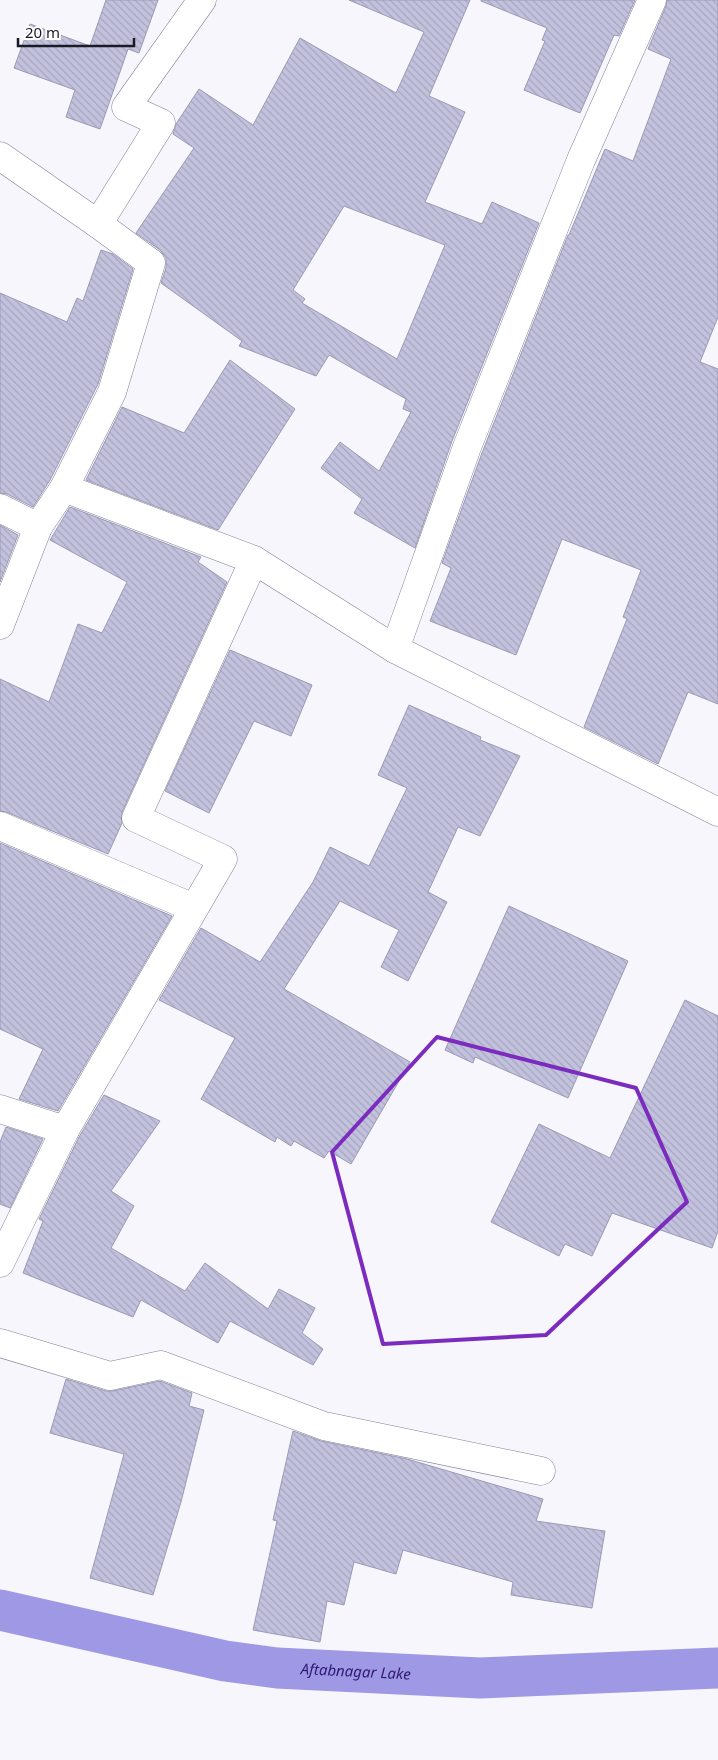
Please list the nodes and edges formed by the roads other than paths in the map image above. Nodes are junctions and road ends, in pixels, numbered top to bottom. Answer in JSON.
{"nodes":[{"id":1,"x":202,"y":0,"type":"edge"},
{"id":2,"x":652,"y":0,"type":"edge"},
{"id":3,"x":0,"y":156,"type":"edge"},
{"id":4,"x":98,"y":224,"type":"junction"},
{"id":5,"x":64,"y":488,"type":"junction"},
{"id":6,"x":0,"y":508,"type":"edge"},
{"id":7,"x":38,"y":527,"type":"junction"},
{"id":8,"x":254,"y":560,"type":"junction"},
{"id":9,"x":0,"y":625,"type":"edge"},
{"id":10,"x":395,"y":648,"type":"junction"},
{"id":11,"x":718,"y":812,"type":"edge"},
{"id":12,"x":0,"y":826,"type":"edge"},
{"id":13,"x":194,"y":908,"type":"junction"},
{"id":14,"x":0,"y":1109,"type":"edge"},
{"id":15,"x":65,"y":1130,"type":"junction"},
{"id":16,"x":0,"y":1263,"type":"edge"},
{"id":17,"x":0,"y":1343,"type":"edge"},
{"id":18,"x":541,"y":1471,"type":"dead end"}],
"edges":[{"from":1,"to":4,"type":"street"},
{"from":2,"to":10,"type":"street"},
{"from":3,"to":4,"type":"street"},
{"from":4,"to":5,"type":"street"},
{"from":5,"to":7,"type":"street"},
{"from":5,"to":8,"type":"street"},
{"from":6,"to":7,"type":"street"},
{"from":7,"to":9,"type":"street"},
{"from":8,"to":10,"type":"street"},
{"from":8,"to":13,"type":"street"},
{"from":10,"to":11,"type":"street"},
{"from":12,"to":13,"type":"street"},
{"from":13,"to":15,"type":"street"},
{"from":14,"to":15,"type":"street"},
{"from":15,"to":16,"type":"street"},
{"from":17,"to":18,"type":"street"}]}
